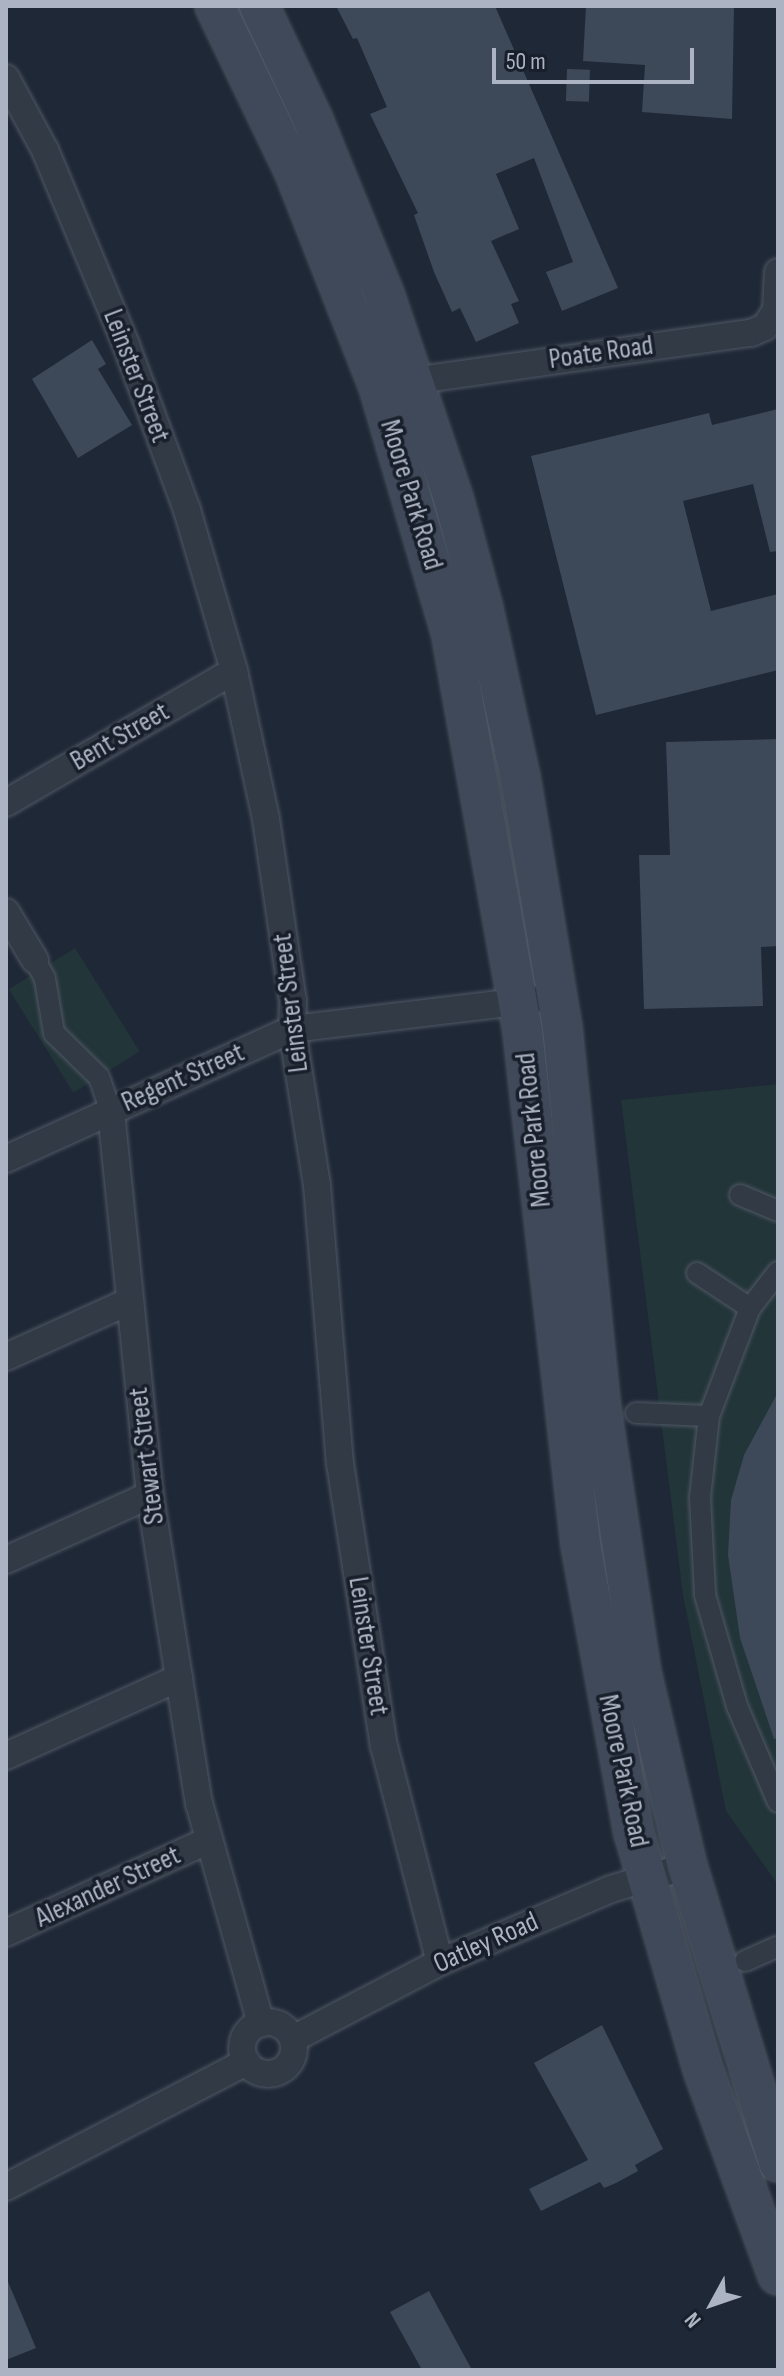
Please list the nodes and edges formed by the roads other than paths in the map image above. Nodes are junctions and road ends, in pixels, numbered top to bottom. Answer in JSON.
{"nodes":[{"id":1,"x":215,"y":6,"type":"edge"},
{"id":2,"x":259,"y":6,"type":"edge"},
{"id":3,"x":6,"y":78,"type":"edge"},
{"id":4,"x":778,"y":272,"type":"edge"},
{"id":5,"x":396,"y":383,"type":"junction"},
{"id":6,"x":234,"y":671,"type":"junction"},
{"id":7,"x":6,"y":803,"type":"edge"},
{"id":8,"x":6,"y":912,"type":"edge"},
{"id":9,"x":35,"y":960,"type":"joint"},
{"id":10,"x":557,"y":998,"type":"junction"},
{"id":11,"x":517,"y":1002,"type":"junction"},
{"id":12,"x":292,"y":1029,"type":"junction"},
{"id":13,"x":111,"y":1111,"type":"junction"},
{"id":14,"x":6,"y":1159,"type":"edge"},
{"id":15,"x":740,"y":1195,"type":"dead end"},
{"id":16,"x":778,"y":1211,"type":"edge"},
{"id":17,"x":778,"y":1272,"type":"edge"},
{"id":18,"x":697,"y":1273,"type":"dead end"},
{"id":19,"x":130,"y":1301,"type":"junction"},
{"id":20,"x":750,"y":1308,"type":"junction"},
{"id":21,"x":6,"y":1357,"type":"edge"},
{"id":22,"x":636,"y":1413,"type":"dead end"},
{"id":23,"x":709,"y":1416,"type":"junction"},
{"id":24,"x":150,"y":1495,"type":"junction"},
{"id":25,"x":6,"y":1560,"type":"edge"},
{"id":26,"x":179,"y":1678,"type":"junction"},
{"id":27,"x":6,"y":1756,"type":"edge"},
{"id":28,"x":778,"y":1802,"type":"edge"},
{"id":29,"x":209,"y":1840,"type":"junction"},
{"id":30,"x":687,"y":1866,"type":"junction"},
{"id":31,"x":645,"y":1877,"type":"junction"},
{"id":32,"x":6,"y":1933,"type":"edge"},
{"id":33,"x":778,"y":1946,"type":"edge"},
{"id":34,"x":745,"y":1961,"type":"dead end"},
{"id":35,"x":440,"y":1962,"type":"junction"},
{"id":36,"x":261,"y":2023,"type":"junction"},
{"id":37,"x":293,"y":2039,"type":"junction"},
{"id":38,"x":246,"y":2062,"type":"junction"},
{"id":39,"x":778,"y":2162,"type":"edge"},
{"id":40,"x":6,"y":2187,"type":"edge"},
{"id":41,"x":778,"y":2275,"type":"edge"}],
"edges":[{"from":1,"to":5,"type":"main road","name":"Moore Park Road"},
{"from":2,"to":5,"type":"main road","name":"Moore Park Road"},
{"from":3,"to":6,"type":"street","name":"Leinster Street"},
{"from":4,"to":5,"type":"street","name":"Poate Road"},
{"from":5,"to":10,"type":"main road","name":"Moore Park Road"},
{"from":5,"to":11,"type":"main road","name":"Moore Park Road"},
{"from":6,"to":7,"type":"street","name":"Bent Street"},
{"from":6,"to":12,"type":"street","name":"Leinster Street"},
{"from":8,"to":9,"type":"street","name":"Stewart Street"},
{"from":9,"to":13,"type":"street","name":"Stewart Street"},
{"from":10,"to":11,"type":"street","name":"Regent Street"},
{"from":10,"to":30,"type":"main road","name":"Moore Park Road"},
{"from":11,"to":12,"type":"street","name":"Regent Street"},
{"from":11,"to":31,"type":"main road","name":"Moore Park Road"},
{"from":12,"to":13,"type":"street","name":"Regent Street"},
{"from":12,"to":35,"type":"street","name":"Leinster Street"},
{"from":13,"to":14,"type":"street","name":"Regent Street"},
{"from":13,"to":19,"type":"street","name":"Stewart Street"},
{"from":15,"to":16,"type":"street"},
{"from":17,"to":20,"type":"street"},
{"from":18,"to":20,"type":"street"},
{"from":19,"to":21,"type":"street"},
{"from":19,"to":24,"type":"street","name":"Stewart Street"},
{"from":20,"to":23,"type":"street"},
{"from":22,"to":23,"type":"street"},
{"from":23,"to":28,"type":"street"},
{"from":24,"to":25,"type":"street"},
{"from":24,"to":26,"type":"street","name":"Stewart Street"},
{"from":26,"to":27,"type":"street"},
{"from":26,"to":29,"type":"street","name":"Stewart Street"},
{"from":29,"to":32,"type":"street","name":"Alexander Street"},
{"from":29,"to":36,"type":"street","name":"Stewart Street"},
{"from":30,"to":31,"type":"street","name":"Oatley Road"},
{"from":30,"to":39,"type":"main road","name":"Moore Park Road"},
{"from":31,"to":35,"type":"street","name":"Oatley Road"},
{"from":31,"to":41,"type":"main road","name":"Moore Park Road"},
{"from":33,"to":34,"type":"street"},
{"from":35,"to":37,"type":"street","name":"Oatley Road"},
{"from":36,"to":37,"type":"street"},
{"from":36,"to":38,"type":"street"},
{"from":37,"to":38,"type":"street"},
{"from":38,"to":40,"type":"street"}]}
